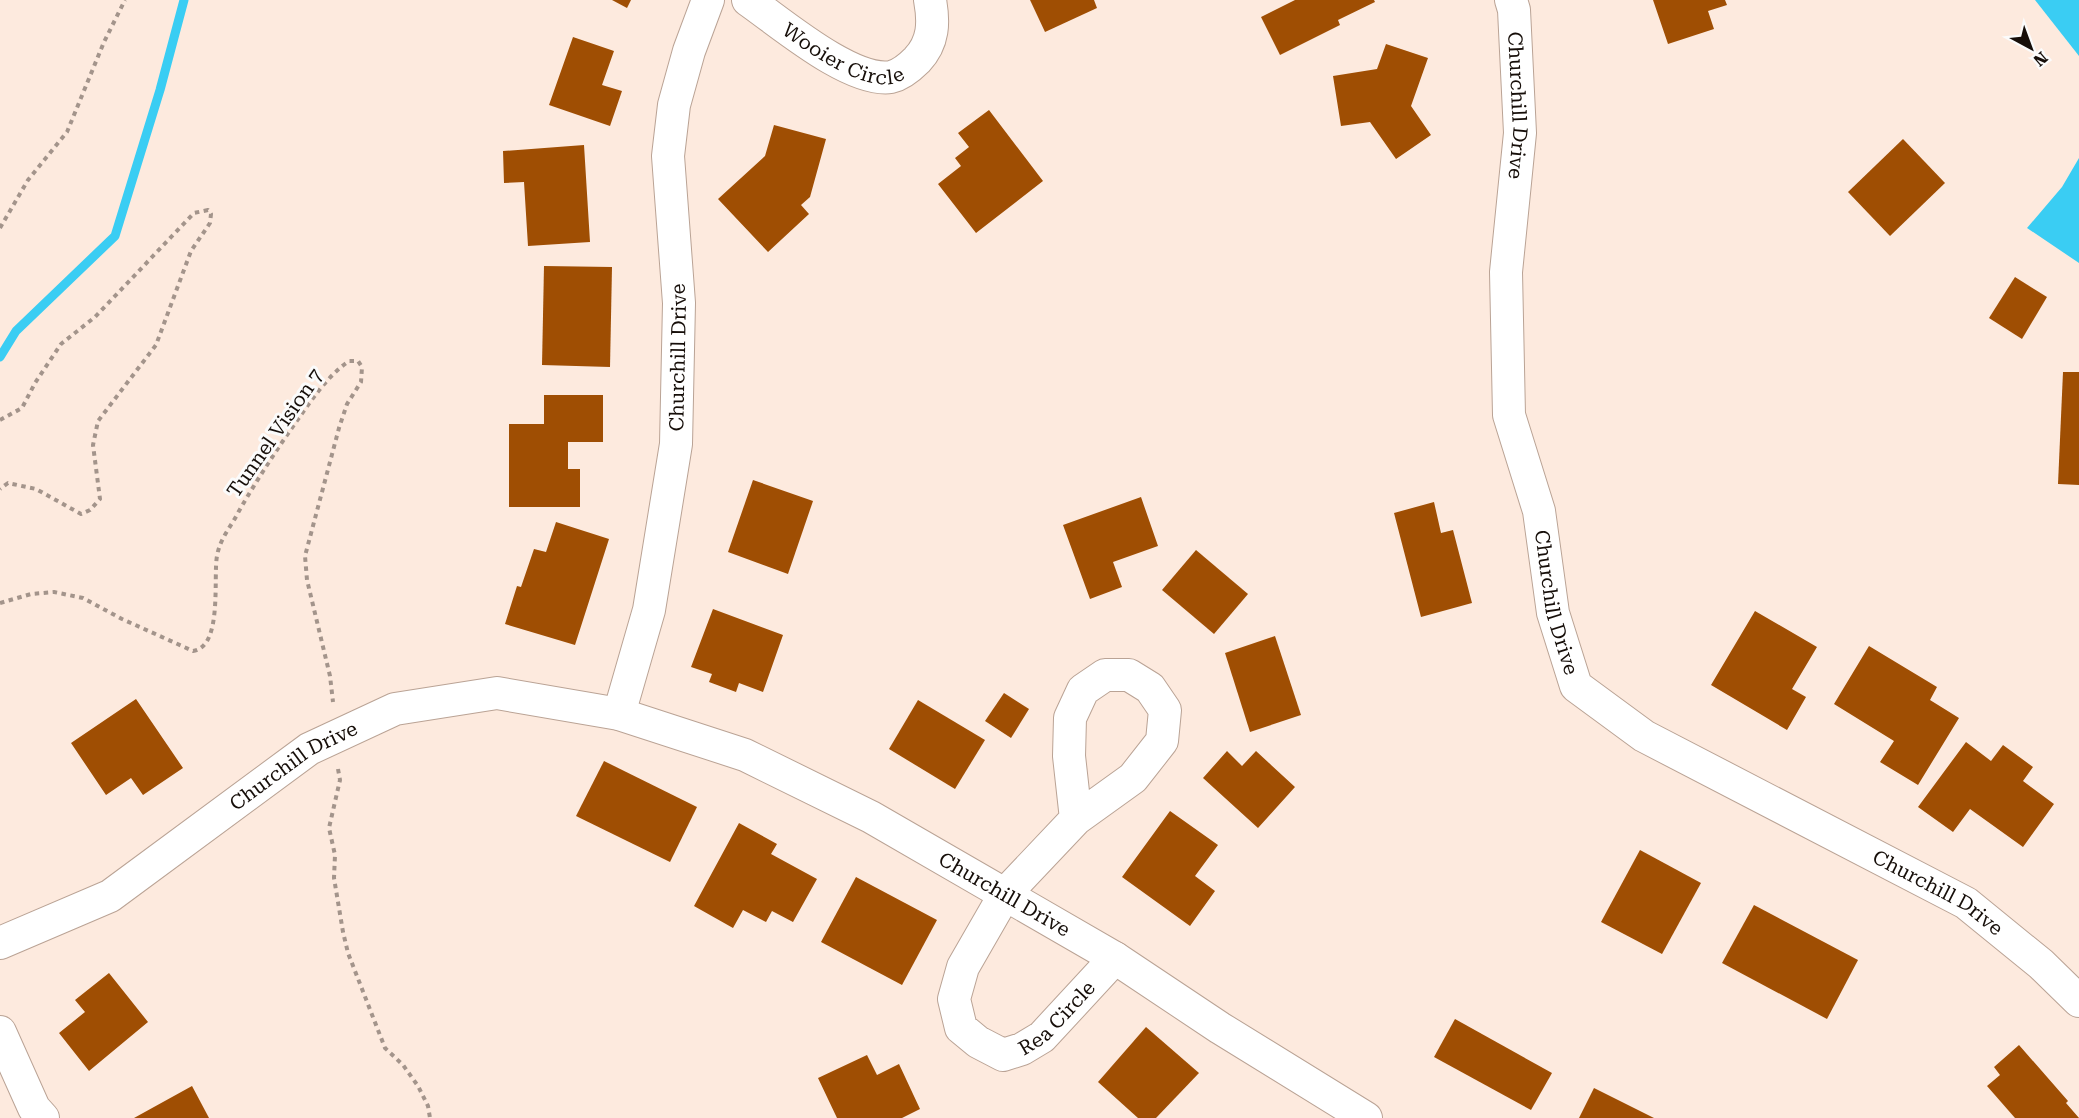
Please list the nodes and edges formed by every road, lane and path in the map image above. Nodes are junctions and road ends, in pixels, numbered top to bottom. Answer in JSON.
{"nodes":[{"id":1,"x":125,"y":0,"type":"edge"},
{"id":2,"x":708,"y":0,"type":"edge"},
{"id":3,"x":748,"y":0,"type":"edge"},
{"id":4,"x":930,"y":0,"type":"edge"},
{"id":5,"x":1511,"y":0,"type":"edge"},
{"id":6,"x":0,"y":228,"type":"edge"},
{"id":7,"x":0,"y":420,"type":"edge"},
{"id":8,"x":0,"y":489,"type":"edge"},
{"id":9,"x":0,"y":603,"type":"edge"},
{"id":10,"x":334,"y":708,"type":"dead end"},
{"id":11,"x":620,"y":714,"type":"junction"},
{"id":12,"x":337,"y":758,"type":"dead end"},
{"id":13,"x":1076,"y":819,"type":"dead end"},
{"id":14,"x":1005,"y":894,"type":"junction"},
{"id":15,"x":0,"y":943,"type":"edge"},
{"id":16,"x":1115,"y":958,"type":"junction"},
{"id":17,"x":2079,"y":1001,"type":"edge"},
{"id":18,"x":0,"y":1032,"type":"edge"},
{"id":19,"x":37,"y":1115,"type":"edge"},
{"id":20,"x":430,"y":1118,"type":"edge"},
{"id":21,"x":1366,"y":1118,"type":"edge"}],
"edges":[{"from":1,"to":6,"type":"path"},
{"from":2,"to":11,"type":"street","name":"Churchill Drive"},
{"from":3,"to":4,"type":"street","name":"Wooier Circle"},
{"from":5,"to":17,"type":"street","name":"Churchill Drive"},
{"from":7,"to":8,"type":"path"},
{"from":9,"to":10,"type":"path","name":"Tunnel Vision 7"},
{"from":11,"to":14,"type":"street","name":"Churchill Drive"},
{"from":11,"to":15,"type":"street","name":"Churchill Drive"},
{"from":12,"to":20,"type":"path"},
{"from":13,"to":14,"type":"street","name":"Rea Circle"},
{"from":14,"to":16,"type":"street","name":"Churchill Drive"},
{"from":14,"to":16,"type":"street","name":"Rea Circle"},
{"from":16,"to":21,"type":"street","name":"Churchill Drive"},
{"from":18,"to":19,"type":"street"}]}
